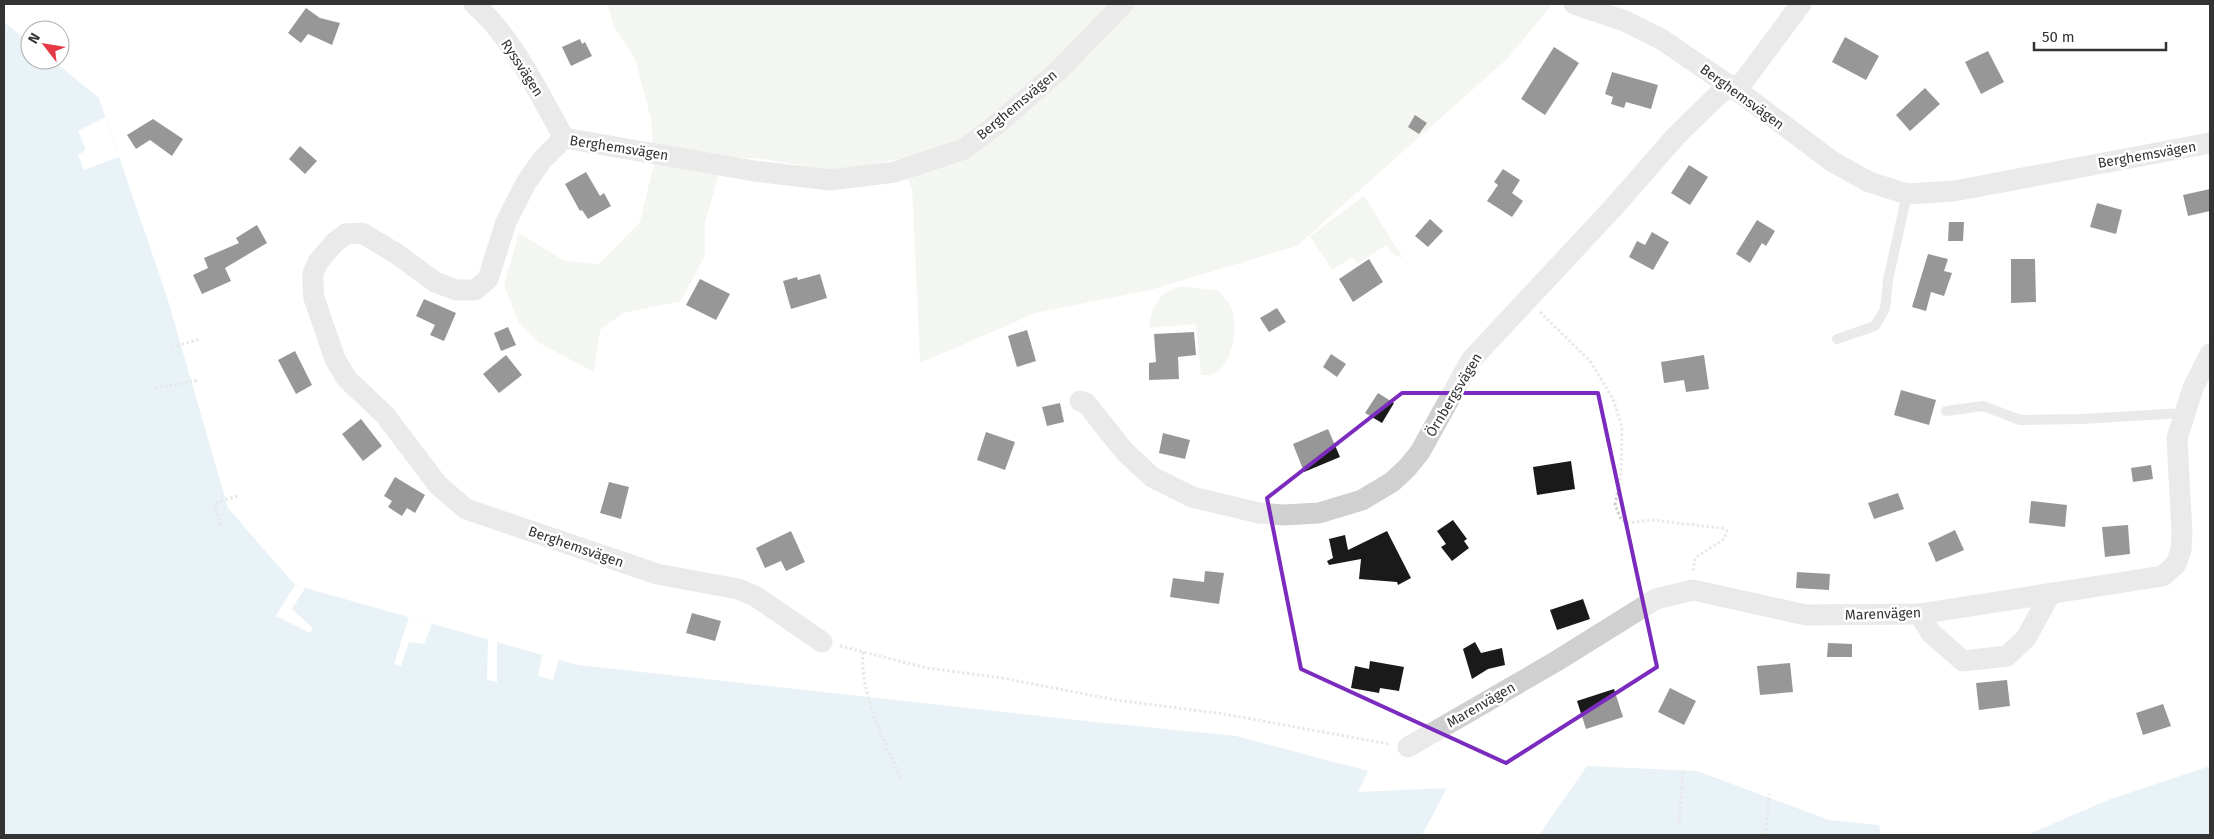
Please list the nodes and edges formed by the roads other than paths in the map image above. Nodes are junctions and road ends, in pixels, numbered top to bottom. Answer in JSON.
{"nodes":[{"id":1,"x":474,"y":4,"type":"edge"},
{"id":2,"x":1123,"y":4,"type":"edge"},
{"id":3,"x":1574,"y":4,"type":"edge"},
{"id":4,"x":1802,"y":4,"type":"edge"},
{"id":5,"x":1732,"y":89,"type":"junction"},
{"id":6,"x":564,"y":138,"type":"junction"},
{"id":7,"x":2210,"y":143,"type":"edge"},
{"id":8,"x":1907,"y":194,"type":"junction"},
{"id":9,"x":1837,"y":339,"type":"dead end"},
{"id":10,"x":2210,"y":354,"type":"edge"},
{"id":11,"x":1080,"y":400,"type":"dead end"},
{"id":12,"x":1946,"y":412,"type":"dead end"},
{"id":13,"x":2184,"y":413,"type":"junction"},
{"id":14,"x":2051,"y":593,"type":"junction"},
{"id":15,"x":1919,"y":614,"type":"junction"},
{"id":16,"x":822,"y":642,"type":"road end"},
{"id":17,"x":1408,"y":748,"type":"road end"}],
"edges":[{"from":1,"to":6,"type":"street","name":"Ryssvägen"},
{"from":2,"to":6,"type":"street","name":"Berghemsvägen"},
{"from":3,"to":5,"type":"street","name":"Berghemsvägen"},
{"from":4,"to":5,"type":"street","name":"Örnbergsvägen"},
{"from":5,"to":8,"type":"street","name":"Berghemsvägen"},
{"from":5,"to":11,"type":"street","name":"Örnbergsvägen"},
{"from":6,"to":16,"type":"street","name":"Berghemsvägen"},
{"from":7,"to":8,"type":"street","name":"Berghemsvägen"},
{"from":8,"to":9,"type":"lane"},
{"from":10,"to":13,"type":"street","name":"Marenvägen"},
{"from":12,"to":13,"type":"lane"},
{"from":13,"to":14,"type":"street","name":"Marenvägen"},
{"from":14,"to":15,"type":"street","name":"Marenvägen"},
{"from":14,"to":15,"type":"street"},
{"from":15,"to":17,"type":"street","name":"Marenvägen"}]}
